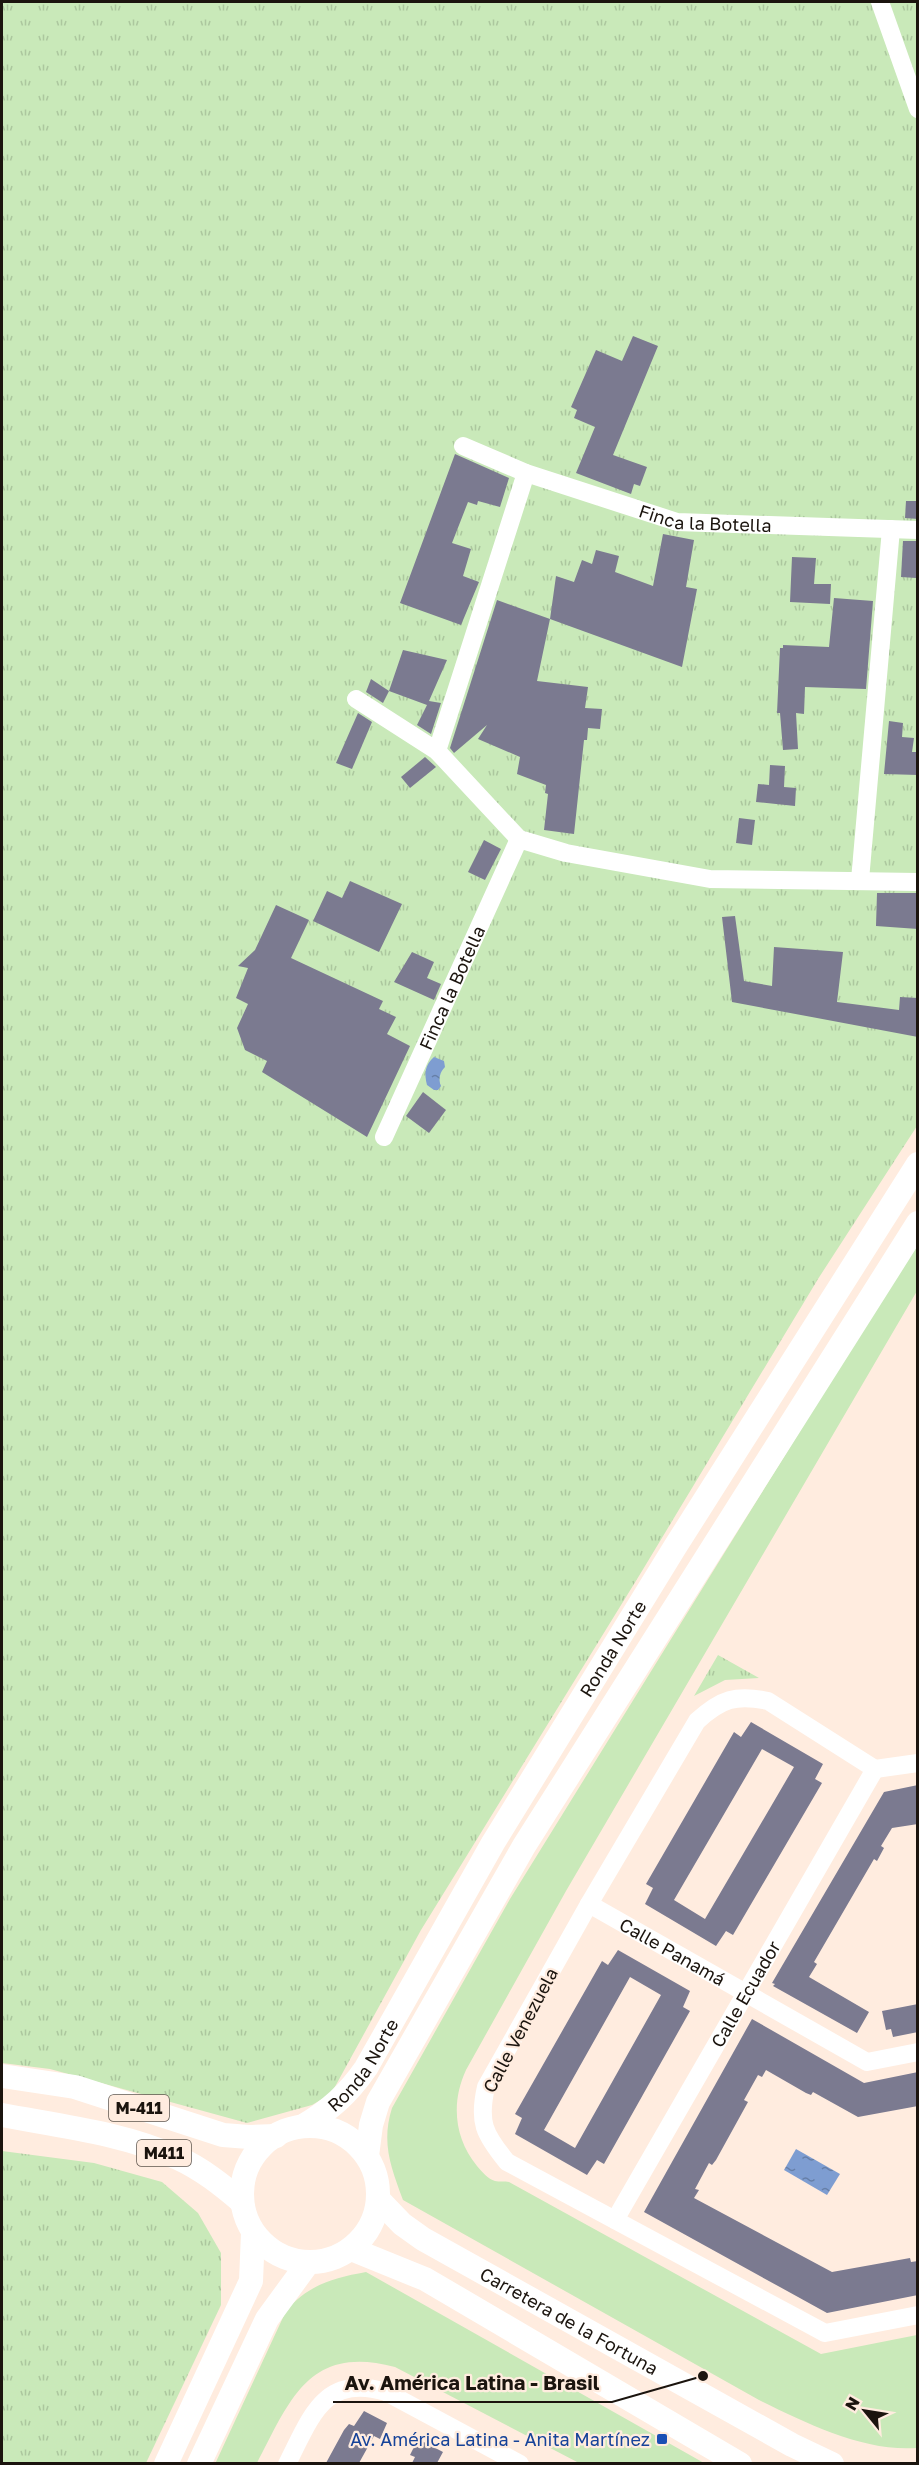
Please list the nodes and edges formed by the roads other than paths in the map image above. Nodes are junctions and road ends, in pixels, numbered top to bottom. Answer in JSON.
{"nodes":[{"id":1,"x":880,"y":2,"type":"edge"},
{"id":2,"x":918,"y":109,"type":"edge"},
{"id":3,"x":463,"y":446,"type":"dead end"},
{"id":4,"x":526,"y":473,"type":"junction"},
{"id":5,"x":891,"y":529,"type":"junction"},
{"id":6,"x":918,"y":530,"type":"edge"},
{"id":7,"x":356,"y":699,"type":"dead end"},
{"id":8,"x":437,"y":752,"type":"junction"},
{"id":9,"x":519,"y":839,"type":"junction"},
{"id":10,"x":860,"y":880,"type":"junction"},
{"id":11,"x":918,"y":882,"type":"edge"},
{"id":12,"x":384,"y":1137,"type":"dead end"},
{"id":13,"x":918,"y":1164,"type":"edge"},
{"id":14,"x":918,"y":1223,"type":"edge"},
{"id":15,"x":918,"y":1763,"type":"edge"},
{"id":16,"x":875,"y":1769,"type":"junction"},
{"id":17,"x":589,"y":1904,"type":"junction"},
{"id":18,"x":745,"y":1993,"type":"junction"},
{"id":19,"x":918,"y":2052,"type":"edge"},
{"id":20,"x":2,"y":2076,"type":"edge"},
{"id":21,"x":2,"y":2115,"type":"edge"},
{"id":22,"x":303,"y":2127,"type":"junction"},
{"id":23,"x":276,"y":2136,"type":"junction"},
{"id":24,"x":367,"y":2156,"type":"junction"},
{"id":25,"x":378,"y":2199,"type":"junction"},
{"id":26,"x":242,"y":2202,"type":"junction"},
{"id":27,"x":615,"y":2220,"type":"junction"},
{"id":28,"x":254,"y":2233,"type":"junction"},
{"id":29,"x":351,"y":2249,"type":"junction"},
{"id":30,"x":308,"y":2263,"type":"junction"},
{"id":31,"x":918,"y":2315,"type":"edge"},
{"id":32,"x":493,"y":2457,"type":"edge"},
{"id":33,"x":166,"y":2463,"type":"edge"},
{"id":34,"x":199,"y":2463,"type":"edge"},
{"id":35,"x":287,"y":2463,"type":"edge"},
{"id":36,"x":520,"y":2463,"type":"edge"},
{"id":37,"x":741,"y":2463,"type":"edge"},
{"id":38,"x":832,"y":2463,"type":"edge"}],
"edges":[{"from":1,"to":2,"type":"street"},
{"from":3,"to":4,"type":"street","name":"Finca la Botella"},
{"from":4,"to":5,"type":"street","name":"Finca la Botella"},
{"from":4,"to":8,"type":"street"},
{"from":5,"to":6,"type":"street","name":"Finca la Botella"},
{"from":5,"to":10,"type":"street"},
{"from":7,"to":8,"type":"street"},
{"from":8,"to":9,"type":"street"},
{"from":9,"to":10,"type":"street"},
{"from":9,"to":12,"type":"street","name":"Finca la Botella"},
{"from":10,"to":11,"type":"street"},
{"from":13,"to":22,"type":"main road","name":"Ronda Norte"},
{"from":14,"to":24,"type":"main road","name":"Ronda Norte"},
{"from":15,"to":16,"type":"street"},
{"from":16,"to":17,"type":"street","name":"Calle Venezuela"},
{"from":16,"to":18,"type":"street","name":"Calle Ecuador"},
{"from":17,"to":18,"type":"street","name":"Calle Panamá"},
{"from":17,"to":27,"type":"street","name":"Calle Venezuela"},
{"from":18,"to":19,"type":"street","name":"Calle Panamá"},
{"from":18,"to":27,"type":"street","name":"Calle Ecuador"},
{"from":20,"to":23,"type":"main road","number":"M-411"},
{"from":21,"to":26,"type":"main road","number":"M411"},
{"from":22,"to":23,"type":"main road"},
{"from":22,"to":24,"type":"main road"},
{"from":23,"to":26,"type":"main road"},
{"from":24,"to":25,"type":"main road"},
{"from":25,"to":29,"type":"main road"},
{"from":25,"to":38,"type":"main road","name":"Carretera de la Fortuna"},
{"from":26,"to":28,"type":"main road"},
{"from":27,"to":31,"type":"street","name":"Calle Venezuela"},
{"from":28,"to":30,"type":"main road"},
{"from":28,"to":33,"type":"main road"},
{"from":29,"to":30,"type":"main road"},
{"from":29,"to":37,"type":"main road","name":"Carretera de la Fortuna"},
{"from":30,"to":34,"type":"main road"},
{"from":32,"to":35,"type":"street"},
{"from":32,"to":36,"type":"street"}]}
